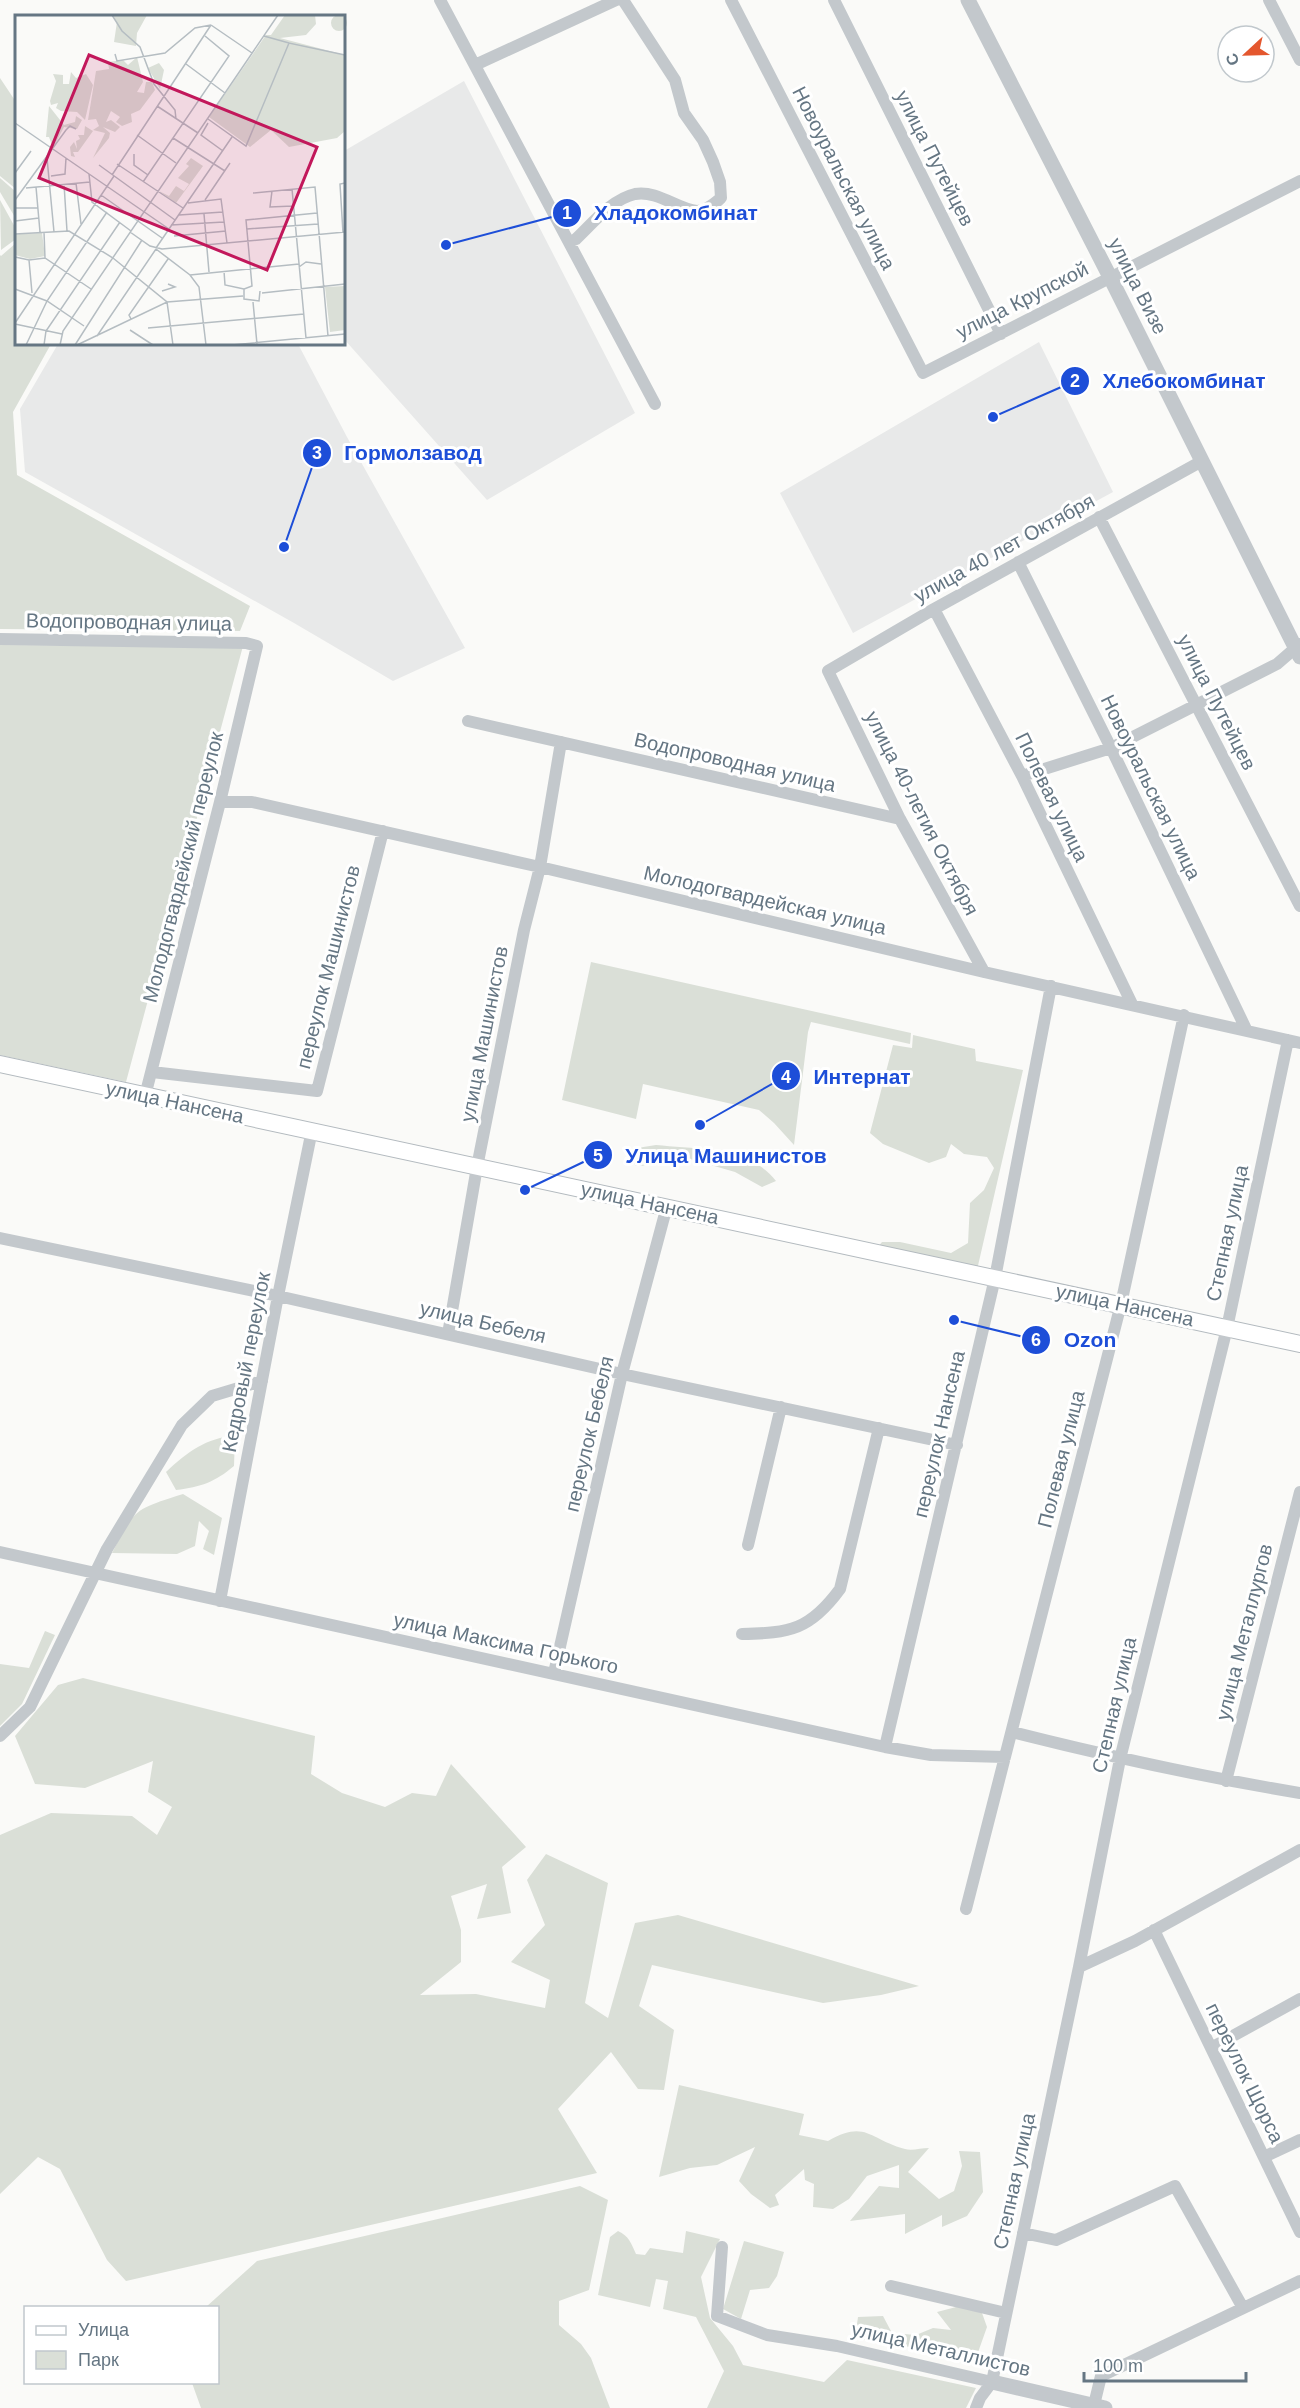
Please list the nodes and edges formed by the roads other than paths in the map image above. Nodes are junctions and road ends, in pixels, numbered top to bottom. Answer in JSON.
{"nodes":[{"id":1,"x":440,"y":0,"type":"edge"},
{"id":2,"x":616,"y":0,"type":"edge"},
{"id":3,"x":623,"y":0,"type":"edge"},
{"id":4,"x":731,"y":0,"type":"edge"},
{"id":5,"x":834,"y":0,"type":"edge"},
{"id":6,"x":968,"y":0,"type":"edge"},
{"id":7,"x":1269,"y":0,"type":"edge"},
{"id":8,"x":1300,"y":60,"type":"edge"},
{"id":9,"x":474,"y":65,"type":"junction"},
{"id":10,"x":1300,"y":181,"type":"edge"},
{"id":11,"x":569,"y":242,"type":"junction"},
{"id":12,"x":1110,"y":277,"type":"junction"},
{"id":13,"x":1001,"y":334,"type":"junction"},
{"id":14,"x":923,"y":374,"type":"joint"},
{"id":15,"x":656,"y":404,"type":"dead end"},
{"id":16,"x":1202,"y":460,"type":"junction"},
{"id":17,"x":1099,"y":517,"type":"junction"},
{"id":18,"x":1018,"y":562,"type":"junction"},
{"id":19,"x":934,"y":609,"type":"junction"},
{"id":20,"x":0,"y":639,"type":"edge"},
{"id":21,"x":257,"y":646,"type":"joint"},
{"id":22,"x":1298,"y":649,"type":"edge"},
{"id":23,"x":828,"y":671,"type":"joint"},
{"id":24,"x":1197,"y":704,"type":"junction"},
{"id":25,"x":468,"y":721,"type":"dead end"},
{"id":26,"x":561,"y":742,"type":"junction"},
{"id":27,"x":1111,"y":748,"type":"junction"},
{"id":28,"x":1022,"y":776,"type":"junction"},
{"id":29,"x":220,"y":802,"type":"junction"},
{"id":30,"x":900,"y":819,"type":"junction"},
{"id":31,"x":383,"y":831,"type":"junction"},
{"id":32,"x":540,"y":867,"type":"junction"},
{"id":33,"x":1300,"y":906,"type":"edge"},
{"id":34,"x":984,"y":972,"type":"junction"},
{"id":35,"x":1051,"y":986,"type":"junction"},
{"id":36,"x":1132,"y":1004,"type":"junction"},
{"id":37,"x":1184,"y":1015,"type":"junction"},
{"id":38,"x":1246,"y":1029,"type":"junction"},
{"id":39,"x":1294,"y":1041,"type":"edge"},
{"id":40,"x":0,"y":1064,"type":"edge"},
{"id":41,"x":153,"y":1072,"type":"junction"},
{"id":42,"x":145,"y":1096,"type":"junction"},
{"id":43,"x":312,"y":1130,"type":"junction"},
{"id":44,"x":477,"y":1167,"type":"junction"},
{"id":45,"x":667,"y":1206,"type":"junction"},
{"id":46,"x":0,"y":1238,"type":"edge"},
{"id":47,"x":995,"y":1278,"type":"junction"},
{"id":48,"x":278,"y":1296,"type":"junction"},
{"id":49,"x":1121,"y":1304,"type":"junction"},
{"id":50,"x":1227,"y":1328,"type":"junction"},
{"id":51,"x":448,"y":1334,"type":"junction"},
{"id":52,"x":1300,"y":1344,"type":"edge"},
{"id":53,"x":622,"y":1374,"type":"junction"},
{"id":54,"x":262,"y":1381,"type":"junction"},
{"id":55,"x":781,"y":1407,"type":"junction"},
{"id":56,"x":879,"y":1428,"type":"junction"},
{"id":57,"x":957,"y":1445,"type":"junction"},
{"id":58,"x":1300,"y":1492,"type":"edge"},
{"id":59,"x":748,"y":1545,"type":"dead end"},
{"id":60,"x":0,"y":1552,"type":"edge"},
{"id":61,"x":94,"y":1573,"type":"junction"},
{"id":62,"x":220,"y":1601,"type":"junction"},
{"id":63,"x":742,"y":1634,"type":"dead end"},
{"id":64,"x":554,"y":1673,"type":"junction"},
{"id":65,"x":1012,"y":1732,"type":"junction"},
{"id":66,"x":0,"y":1736,"type":"edge"},
{"id":67,"x":885,"y":1746,"type":"junction"},
{"id":68,"x":1005,"y":1757,"type":"junction"},
{"id":69,"x":1120,"y":1760,"type":"junction"},
{"id":70,"x":1226,"y":1781,"type":"junction"},
{"id":71,"x":1300,"y":1793,"type":"edge"},
{"id":72,"x":1300,"y":1850,"type":"edge"},
{"id":73,"x":966,"y":1909,"type":"dead end"},
{"id":74,"x":1154,"y":1930,"type":"junction"},
{"id":75,"x":1079,"y":1967,"type":"junction"},
{"id":76,"x":1300,"y":2000,"type":"edge"},
{"id":77,"x":1211,"y":2048,"type":"junction"},
{"id":78,"x":1300,"y":2140,"type":"edge"},
{"id":79,"x":1264,"y":2157,"type":"junction"},
{"id":80,"x":1300,"y":2232,"type":"edge"},
{"id":81,"x":1023,"y":2233,"type":"junction"},
{"id":82,"x":722,"y":2247,"type":"dead end"},
{"id":83,"x":1300,"y":2281,"type":"edge"},
{"id":84,"x":891,"y":2286,"type":"dead end"},
{"id":85,"x":1243,"y":2308,"type":"junction"},
{"id":86,"x":1006,"y":2313,"type":"junction"},
{"id":87,"x":992,"y":2382,"type":"junction"},
{"id":88,"x":1099,"y":2407,"type":"edge"},
{"id":89,"x":976,"y":2408,"type":"edge"}],
"edges":[{"from":1,"to":9,"type":"street"},
{"from":2,"to":9,"type":"street"},
{"from":3,"to":11,"type":"street"},
{"from":4,"to":14,"type":"street","name":"Новоуральская улица"},
{"from":5,"to":13,"type":"street","name":"улица Путейцев"},
{"from":6,"to":12,"type":"street","name":"улица Визе"},
{"from":7,"to":8,"type":"street"},
{"from":9,"to":11,"type":"street"},
{"from":10,"to":12,"type":"street","name":"улица Крупской"},
{"from":11,"to":15,"type":"street"},
{"from":12,"to":13,"type":"street","name":"улица Крупской"},
{"from":12,"to":16,"type":"street","name":"улица Визе"},
{"from":13,"to":14,"type":"street","name":"улица Крупской"},
{"from":16,"to":17,"type":"street","name":"улица 40 лет Октября"},
{"from":16,"to":22,"type":"street","name":"улица Визе"},
{"from":17,"to":18,"type":"street","name":"улица 40 лет Октября"},
{"from":17,"to":24,"type":"street","name":"улица Путейцев"},
{"from":18,"to":19,"type":"street","name":"улица 40 лет Октября"},
{"from":18,"to":27,"type":"street","name":"Новоуральская улица"},
{"from":19,"to":23,"type":"street","name":"улица 40 лет Октября"},
{"from":19,"to":28,"type":"street","name":"Полевая улица"},
{"from":20,"to":21,"type":"street","name":"Водопроводная улица"},
{"from":21,"to":29,"type":"street","name":"Молодогвардейский переулок"},
{"from":22,"to":24,"type":"street"},
{"from":23,"to":30,"type":"street","name":"улица 40-летия Октября"},
{"from":24,"to":27,"type":"street"},
{"from":24,"to":33,"type":"street","name":"улица Путейцев"},
{"from":25,"to":26,"type":"street","name":"Водопроводная улица"},
{"from":26,"to":30,"type":"street","name":"Водопроводная улица"},
{"from":26,"to":32,"type":"street","name":"улица Машинистов"},
{"from":27,"to":28,"type":"street"},
{"from":27,"to":38,"type":"street","name":"Новоуральская улица"},
{"from":28,"to":36,"type":"street","name":"Полевая улица"},
{"from":29,"to":31,"type":"street","name":"Молодогвардейская улица"},
{"from":29,"to":41,"type":"street","name":"Молодогвардейский переулок"},
{"from":30,"to":34,"type":"street","name":"улица 40-летия Октября"},
{"from":31,"to":32,"type":"street","name":"Молодогвардейская улица"},
{"from":31,"to":41,"type":"street","name":"переулок Машинистов"},
{"from":32,"to":34,"type":"street","name":"Молодогвардейская улица"},
{"from":32,"to":44,"type":"street","name":"улица Машинистов"},
{"from":34,"to":35,"type":"street","name":"Молодогвардейская улица"},
{"from":35,"to":36,"type":"street","name":"Молодогвардейская улица"},
{"from":35,"to":47,"type":"street","name":"переулок Нансена"},
{"from":36,"to":37,"type":"street","name":"Молодогвардейская улица"},
{"from":37,"to":38,"type":"street","name":"Молодогвардейская улица"},
{"from":37,"to":49,"type":"street","name":"Полевая улица"},
{"from":38,"to":39,"type":"street","name":"Молодогвардейская улица"},
{"from":39,"to":50,"type":"street","name":"Степная улица"},
{"from":40,"to":42,"type":"main road","name":"улица Нансена"},
{"from":41,"to":42,"type":"street","name":"Молодогвардейский переулок"},
{"from":42,"to":43,"type":"main road","name":"улица Нансена"},
{"from":43,"to":44,"type":"main road","name":"улица Нансена"},
{"from":43,"to":48,"type":"street","name":"Кедровый переулок"},
{"from":44,"to":45,"type":"main road","name":"улица Нансена"},
{"from":44,"to":51,"type":"street","name":"улица Машинистов"},
{"from":45,"to":47,"type":"main road","name":"улица Нансена"},
{"from":45,"to":53,"type":"street","name":"переулок Бебеля"},
{"from":46,"to":48,"type":"street","name":"улица Бебеля"},
{"from":47,"to":49,"type":"main road","name":"улица Нансена"},
{"from":47,"to":57,"type":"street","name":"переулок Нансена"},
{"from":48,"to":51,"type":"street","name":"улица Бебеля"},
{"from":48,"to":54,"type":"street","name":"Кедровый переулок"},
{"from":49,"to":50,"type":"main road","name":"улица Нансена"},
{"from":49,"to":65,"type":"street","name":"Полевая улица"},
{"from":50,"to":52,"type":"main road","name":"улица Нансена"},
{"from":50,"to":69,"type":"street","name":"Степная улица"},
{"from":51,"to":53,"type":"street","name":"улица Бебеля"},
{"from":53,"to":55,"type":"street","name":"улица Бебеля"},
{"from":53,"to":64,"type":"street","name":"переулок Бебеля"},
{"from":54,"to":61,"type":"street"},
{"from":54,"to":62,"type":"street","name":"Кедровый переулок"},
{"from":55,"to":56,"type":"street","name":"улица Бебеля"},
{"from":55,"to":59,"type":"street"},
{"from":56,"to":57,"type":"street","name":"улица Бебеля"},
{"from":56,"to":63,"type":"street"},
{"from":57,"to":67,"type":"street","name":"переулок Нансена"},
{"from":58,"to":70,"type":"street","name":"улица Металлургов"},
{"from":60,"to":61,"type":"street","name":"улица Максима Горького"},
{"from":61,"to":62,"type":"street","name":"улица Максима Горького"},
{"from":61,"to":66,"type":"street"},
{"from":62,"to":64,"type":"street","name":"улица Максима Горького"},
{"from":64,"to":67,"type":"street","name":"улица Максима Горького"},
{"from":65,"to":68,"type":"street","name":"Полевая улица"},
{"from":65,"to":69,"type":"street"},
{"from":67,"to":68,"type":"street","name":"улица Максима Горького"},
{"from":68,"to":73,"type":"street","name":"Полевая улица"},
{"from":69,"to":70,"type":"street"},
{"from":69,"to":75,"type":"street","name":"Степная улица"},
{"from":70,"to":71,"type":"street"},
{"from":72,"to":74,"type":"street"},
{"from":74,"to":75,"type":"street"},
{"from":74,"to":77,"type":"street","name":"переулок Щорса"},
{"from":75,"to":81,"type":"street","name":"Степная улица"},
{"from":76,"to":77,"type":"street"},
{"from":77,"to":79,"type":"street","name":"переулок Щорса"},
{"from":78,"to":79,"type":"street"},
{"from":79,"to":80,"type":"street","name":"переулок Щорса"},
{"from":81,"to":85,"type":"street"},
{"from":81,"to":86,"type":"street","name":"Степная улица"},
{"from":82,"to":87,"type":"street","name":"улица Металлистов"},
{"from":83,"to":85,"type":"street"},
{"from":84,"to":86,"type":"street"},
{"from":85,"to":88,"type":"street"},
{"from":86,"to":87,"type":"street","name":"Степная улица"},
{"from":87,"to":88,"type":"street","name":"улица Металлистов"},
{"from":87,"to":89,"type":"street"}]}
